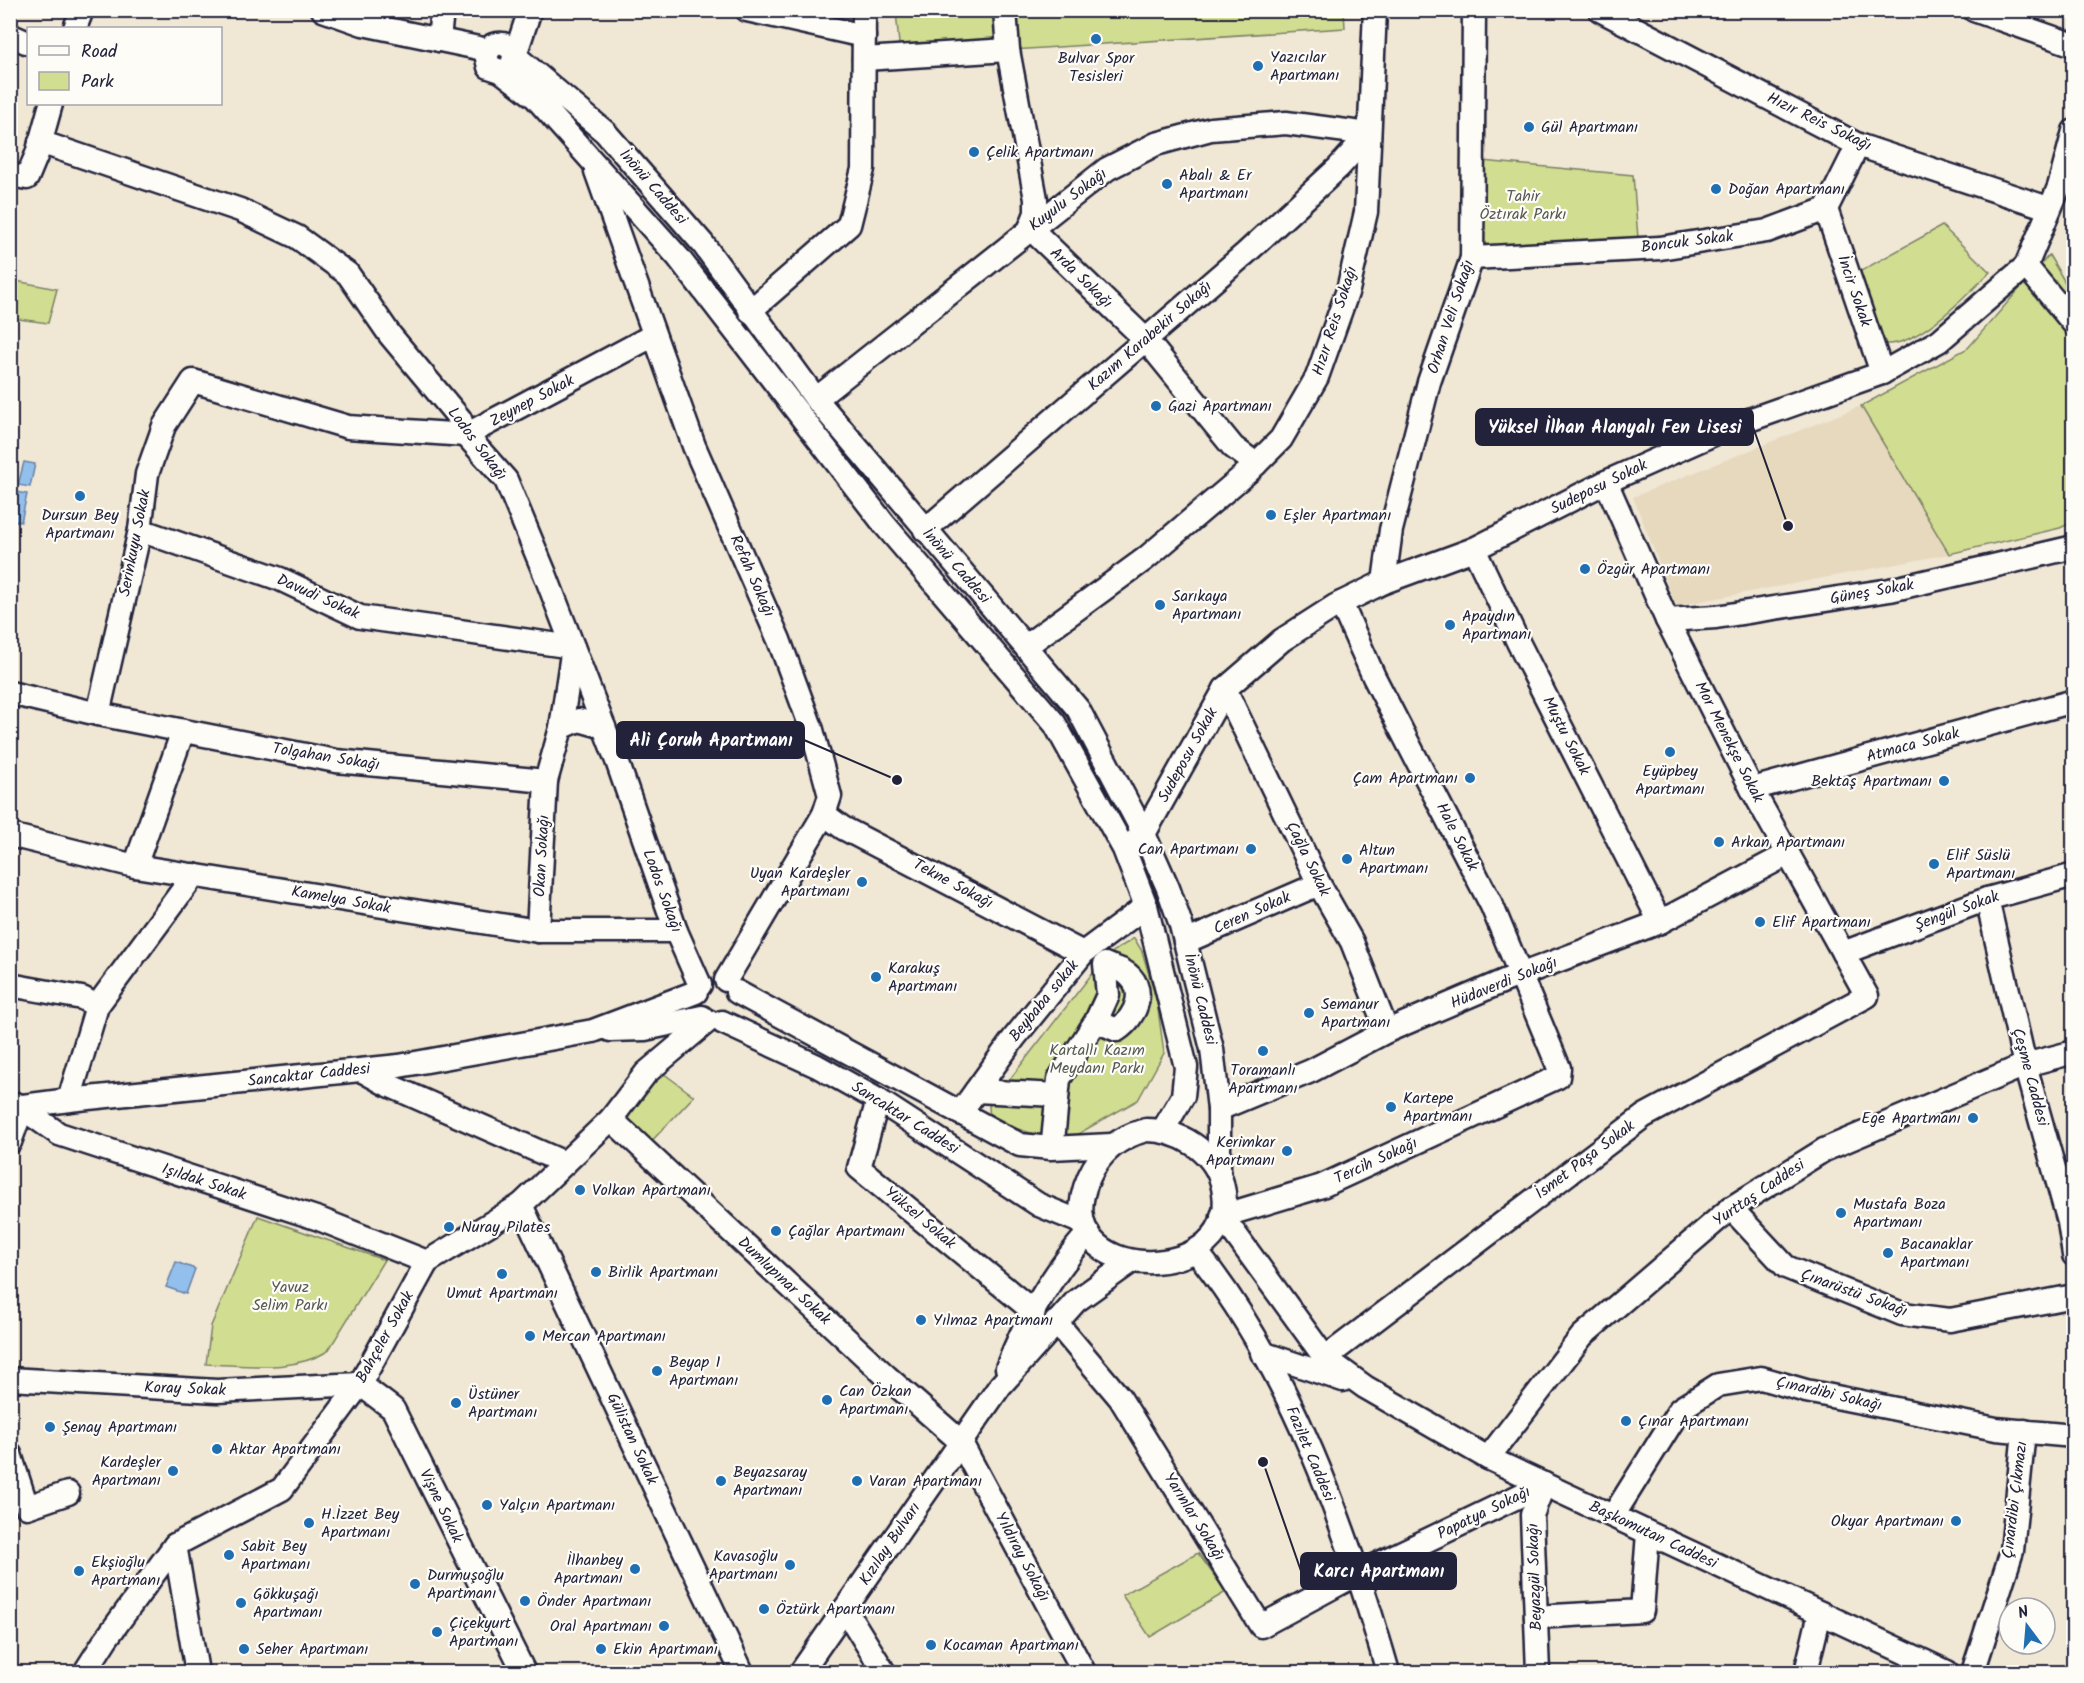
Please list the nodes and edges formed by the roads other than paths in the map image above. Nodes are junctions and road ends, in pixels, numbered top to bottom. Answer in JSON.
{"nodes":[{"id":1,"x":82,"y":10,"type":"edge"},
{"id":2,"x":323,"y":10,"type":"edge"},
{"id":3,"x":442,"y":10,"type":"edge"},
{"id":4,"x":747,"y":10,"type":"edge"},
{"id":5,"x":864,"y":10,"type":"edge"},
{"id":6,"x":1005,"y":10,"type":"edge"},
{"id":7,"x":1375,"y":10,"type":"edge"},
{"id":8,"x":1474,"y":10,"type":"edge"},
{"id":9,"x":1600,"y":10,"type":"edge"},
{"id":10,"x":1974,"y":10,"type":"edge"},
{"id":11,"x":530,"y":13,"type":"edge"},
{"id":12,"x":75,"y":27,"type":"edge"},
{"id":13,"x":10,"y":35,"type":"edge"},
{"id":14,"x":864,"y":36,"type":"junction"},
{"id":15,"x":439,"y":40,"type":"junction"},
{"id":16,"x":27,"y":43,"type":"edge"},
{"id":17,"x":2073,"y":45,"type":"edge"},
{"id":18,"x":491,"y":47,"type":"junction"},
{"id":19,"x":1008,"y":50,"type":"junction"},
{"id":20,"x":864,"y":59,"type":"junction"},
{"id":21,"x":508,"y":63,"type":"junction"},
{"id":22,"x":51,"y":105,"type":"edge"},
{"id":23,"x":2073,"y":131,"type":"edge"},
{"id":24,"x":1369,"y":134,"type":"junction"},
{"id":25,"x":40,"y":142,"type":"junction"},
{"id":26,"x":1858,"y":145,"type":"junction"},
{"id":27,"x":593,"y":160,"type":"junction"},
{"id":28,"x":10,"y":175,"type":"edge"},
{"id":29,"x":2048,"y":208,"type":"junction"},
{"id":30,"x":1826,"y":209,"type":"junction"},
{"id":31,"x":1030,"y":228,"type":"junction"},
{"id":32,"x":1472,"y":258,"type":"junction"},
{"id":33,"x":2026,"y":266,"type":"junction"},
{"id":34,"x":750,"y":311,"type":"junction"},
{"id":35,"x":2073,"y":324,"type":"edge"},
{"id":36,"x":654,"y":335,"type":"junction"},
{"id":37,"x":1146,"y":340,"type":"junction"},
{"id":38,"x":1882,"y":373,"type":"junction"},
{"id":39,"x":816,"y":399,"type":"junction"},
{"id":40,"x":466,"y":435,"type":"junction"},
{"id":41,"x":1256,"y":464,"type":"junction"},
{"id":42,"x":1606,"y":482,"type":"junction"},
{"id":43,"x":140,"y":530,"type":"junction"},
{"id":44,"x":924,"y":530,"type":"junction"},
{"id":45,"x":1474,"y":549,"type":"junction"},
{"id":46,"x":2071,"y":556,"type":"edge"},
{"id":47,"x":1384,"y":582,"type":"junction"},
{"id":48,"x":1341,"y":603,"type":"junction"},
{"id":49,"x":1667,"y":620,"type":"junction"},
{"id":50,"x":1026,"y":646,"type":"junction"},
{"id":51,"x":573,"y":647,"type":"junction"},
{"id":52,"x":1225,"y":688,"type":"junction"},
{"id":53,"x":10,"y":693,"type":"edge"},
{"id":54,"x":2073,"y":702,"type":"edge"},
{"id":55,"x":98,"y":714,"type":"junction"},
{"id":56,"x":604,"y":727,"type":"junction"},
{"id":57,"x":561,"y":728,"type":"junction"},
{"id":58,"x":183,"y":731,"type":"junction"},
{"id":59,"x":546,"y":781,"type":"junction"},
{"id":60,"x":1752,"y":789,"type":"junction"},
{"id":61,"x":824,"y":814,"type":"junction"},
{"id":62,"x":1144,"y":834,"type":"junction"},
{"id":63,"x":10,"y":835,"type":"edge"},
{"id":64,"x":1124,"y":849,"type":"junction"},
{"id":65,"x":1788,"y":854,"type":"junction"},
{"id":66,"x":135,"y":866,"type":"junction"},
{"id":67,"x":194,"y":875,"type":"junction"},
{"id":68,"x":2073,"y":875,"type":"edge"},
{"id":69,"x":1320,"y":884,"type":"junction"},
{"id":70,"x":1987,"y":899,"type":"junction"},
{"id":71,"x":1146,"y":906,"type":"junction"},
{"id":72,"x":1660,"y":922,"type":"junction"},
{"id":73,"x":538,"y":931,"type":"junction"},
{"id":74,"x":676,"y":931,"type":"junction"},
{"id":75,"x":1185,"y":942,"type":"junction"},
{"id":76,"x":1083,"y":953,"type":"junction"},
{"id":77,"x":1843,"y":953,"type":"junction"},
{"id":78,"x":1520,"y":975,"type":"junction"},
{"id":79,"x":10,"y":985,"type":"edge"},
{"id":80,"x":732,"y":986,"type":"junction"},
{"id":81,"x":698,"y":988,"type":"junction"},
{"id":82,"x":1867,"y":996,"type":"joint"},
{"id":83,"x":97,"y":1006,"type":"junction"},
{"id":84,"x":711,"y":1020,"type":"junction"},
{"id":85,"x":1096,"y":1021,"type":"dead end"},
{"id":86,"x":593,"y":1031,"type":"junction"},
{"id":87,"x":1388,"y":1031,"type":"junction"},
{"id":88,"x":2073,"y":1052,"type":"edge"},
{"id":89,"x":2025,"y":1065,"type":"junction"},
{"id":90,"x":361,"y":1070,"type":"junction"},
{"id":91,"x":1558,"y":1077,"type":"joint"},
{"id":92,"x":976,"y":1091,"type":"junction"},
{"id":93,"x":1058,"y":1095,"type":"junction"},
{"id":94,"x":69,"y":1100,"type":"junction"},
{"id":95,"x":878,"y":1100,"type":"junction"},
{"id":96,"x":15,"y":1107,"type":"edge"},
{"id":97,"x":1219,"y":1109,"type":"junction"},
{"id":98,"x":960,"y":1113,"type":"junction"},
{"id":99,"x":611,"y":1119,"type":"junction"},
{"id":100,"x":1163,"y":1130,"type":"junction"},
{"id":101,"x":1053,"y":1141,"type":"dead end"},
{"id":102,"x":10,"y":1142,"type":"edge"},
{"id":103,"x":1112,"y":1145,"type":"junction"},
{"id":104,"x":565,"y":1163,"type":"junction"},
{"id":105,"x":1218,"y":1172,"type":"junction"},
{"id":106,"x":521,"y":1205,"type":"junction"},
{"id":107,"x":1731,"y":1208,"type":"junction"},
{"id":108,"x":1222,"y":1216,"type":"junction"},
{"id":109,"x":2071,"y":1221,"type":"edge"},
{"id":110,"x":1085,"y":1228,"type":"junction"},
{"id":111,"x":1196,"y":1251,"type":"junction"},
{"id":112,"x":2073,"y":1255,"type":"edge"},
{"id":113,"x":427,"y":1262,"type":"junction"},
{"id":114,"x":1132,"y":1262,"type":"junction"},
{"id":115,"x":2073,"y":1296,"type":"edge"},
{"id":116,"x":1034,"y":1312,"type":"junction"},
{"id":117,"x":1056,"y":1322,"type":"junction"},
{"id":118,"x":1262,"y":1353,"type":"junction"},
{"id":119,"x":1325,"y":1358,"type":"junction"},
{"id":120,"x":10,"y":1379,"type":"edge"},
{"id":121,"x":360,"y":1384,"type":"junction"},
{"id":122,"x":1000,"y":1386,"type":"junction"},
{"id":123,"x":1365,"y":1387,"type":"junction"},
{"id":124,"x":2024,"y":1431,"type":"junction"},
{"id":125,"x":2073,"y":1436,"type":"edge"},
{"id":126,"x":960,"y":1441,"type":"junction"},
{"id":127,"x":10,"y":1454,"type":"edge"},
{"id":128,"x":1488,"y":1458,"type":"junction"},
{"id":129,"x":1544,"y":1484,"type":"junction"},
{"id":130,"x":68,"y":1493,"type":"dead end"},
{"id":131,"x":1613,"y":1516,"type":"junction"},
{"id":132,"x":1648,"y":1533,"type":"junction"},
{"id":133,"x":175,"y":1545,"type":"junction"},
{"id":134,"x":1359,"y":1573,"type":"junction"},
{"id":135,"x":845,"y":1609,"type":"junction"},
{"id":136,"x":1821,"y":1613,"type":"junction"},
{"id":137,"x":1536,"y":1617,"type":"junction"},
{"id":138,"x":85,"y":1672,"type":"edge"},
{"id":139,"x":197,"y":1672,"type":"edge"},
{"id":140,"x":524,"y":1672,"type":"edge"},
{"id":141,"x":742,"y":1672,"type":"edge"},
{"id":142,"x":801,"y":1672,"type":"edge"},
{"id":143,"x":884,"y":1672,"type":"edge"},
{"id":144,"x":1084,"y":1672,"type":"edge"},
{"id":145,"x":1388,"y":1672,"type":"edge"},
{"id":146,"x":1538,"y":1672,"type":"edge"},
{"id":147,"x":1806,"y":1672,"type":"edge"},
{"id":148,"x":1947,"y":1672,"type":"edge"},
{"id":149,"x":1973,"y":1672,"type":"edge"}],
"edges":[{"from":1,"to":12,"type":"street"},
{"from":2,"to":15,"type":"street"},
{"from":3,"to":15,"type":"street"},
{"from":4,"to":14,"type":"street"},
{"from":5,"to":14,"type":"street"},
{"from":6,"to":19,"type":"street"},
{"from":7,"to":24,"type":"street","name":"Hızır Reis Sokağı"},
{"from":8,"to":32,"type":"street","name":"Orhan Veli Sokağı"},
{"from":9,"to":26,"type":"street","name":"Hızır Reis Sokağı"},
{"from":10,"to":17,"type":"street"},
{"from":11,"to":18,"type":"street"},
{"from":11,"to":21,"type":"street"},
{"from":13,"to":16,"type":"street"},
{"from":14,"to":20,"type":"street"},
{"from":15,"to":18,"type":"street"},
{"from":18,"to":21,"type":"street","name":"İnönü Caddesi"},
{"from":19,"to":20,"type":"street"},
{"from":19,"to":31,"type":"street"},
{"from":20,"to":34,"type":"street"},
{"from":21,"to":27,"type":"street","name":"İnönü Caddesi"},
{"from":21,"to":34,"type":"street","name":"İnönü Caddesi"},
{"from":22,"to":25,"type":"street"},
{"from":23,"to":29,"type":"street","name":"Sudeposu Sokak"},
{"from":24,"to":31,"type":"street","name":"Kuyulu Sokağı"},
{"from":24,"to":37,"type":"street","name":"Kazım Karabekir Sokağı"},
{"from":24,"to":41,"type":"street","name":"Hızır Reis Sokağı"},
{"from":25,"to":28,"type":"street"},
{"from":25,"to":40,"type":"street","name":"Lodos Sokağı"},
{"from":26,"to":29,"type":"street","name":"Hızır Reis Sokağı"},
{"from":26,"to":30,"type":"street"},
{"from":27,"to":36,"type":"street","name":"Refah Sokağı"},
{"from":27,"to":64,"type":"street","name":"İnönü Caddesi"},
{"from":29,"to":33,"type":"street","name":"Sudeposu Sokak"},
{"from":30,"to":32,"type":"street","name":"Boncuk Sokak"},
{"from":30,"to":38,"type":"street","name":"İncir Sokak"},
{"from":31,"to":37,"type":"street","name":"Arda Sokağı"},
{"from":31,"to":39,"type":"street","name":"Kuyulu Sokağı"},
{"from":32,"to":47,"type":"street","name":"Orhan Veli Sokağı"},
{"from":33,"to":35,"type":"street"},
{"from":33,"to":38,"type":"street","name":"Sudeposu Sokak"},
{"from":34,"to":39,"type":"street","name":"İnönü Caddesi"},
{"from":36,"to":40,"type":"street","name":"Zeynep Sokak"},
{"from":36,"to":61,"type":"street","name":"Refah Sokağı"},
{"from":37,"to":41,"type":"street","name":"Arda Sokağı"},
{"from":37,"to":44,"type":"street","name":"Kazım Karabekir Sokağı"},
{"from":38,"to":42,"type":"street","name":"Sudeposu Sokak"},
{"from":39,"to":44,"type":"street","name":"İnönü Caddesi"},
{"from":40,"to":43,"type":"street","name":"Serinkuyu Sokak"},
{"from":40,"to":51,"type":"street","name":"Lodos Sokağı"},
{"from":41,"to":50,"type":"street","name":"Hızır Reis Sokağı"},
{"from":42,"to":45,"type":"street","name":"Sudeposu Sokak"},
{"from":42,"to":49,"type":"street","name":"Mor Menekşe Sokak"},
{"from":43,"to":51,"type":"street","name":"Davudi Sokak"},
{"from":43,"to":55,"type":"street","name":"Serinkuyu Sokak"},
{"from":44,"to":50,"type":"street","name":"İnönü Caddesi"},
{"from":45,"to":47,"type":"street","name":"Sudeposu Sokak"},
{"from":45,"to":72,"type":"street","name":"Muştu Sokak"},
{"from":46,"to":49,"type":"street","name":"Güneş Sokak"},
{"from":47,"to":48,"type":"street","name":"Sudeposu Sokak"},
{"from":48,"to":52,"type":"street","name":"Sudeposu Sokak"},
{"from":48,"to":78,"type":"street","name":"Hale Sokak"},
{"from":49,"to":60,"type":"street","name":"Mor Menekşe Sokak"},
{"from":50,"to":62,"type":"street","name":"İnönü Caddesi"},
{"from":51,"to":56,"type":"street","name":"Lodos Sokağı"},
{"from":51,"to":57,"type":"street"},
{"from":52,"to":62,"type":"street","name":"Sudeposu Sokak"},
{"from":52,"to":69,"type":"street","name":"Çağla Sokak"},
{"from":53,"to":55,"type":"street","name":"Tolgahan Sokağı"},
{"from":54,"to":60,"type":"street","name":"Atmaca Sokak"},
{"from":55,"to":58,"type":"street","name":"Tolgahan Sokağı"},
{"from":56,"to":57,"type":"street"},
{"from":56,"to":74,"type":"street","name":"Lodos Sokağı"},
{"from":57,"to":59,"type":"street"},
{"from":58,"to":59,"type":"street","name":"Tolgahan Sokağı"},
{"from":58,"to":66,"type":"street"},
{"from":59,"to":73,"type":"street","name":"Okan Sokağı"},
{"from":60,"to":65,"type":"street","name":"Mor Menekşe Sokak"},
{"from":61,"to":76,"type":"street","name":"Tekne Sokağı"},
{"from":61,"to":80,"type":"street","name":"Refah Sokağı"},
{"from":62,"to":64,"type":"street"},
{"from":62,"to":75,"type":"street","name":"İnönü Caddesi"},
{"from":63,"to":66,"type":"street","name":"Kamelya Sokak"},
{"from":64,"to":71,"type":"street","name":"İnönü Caddesi"},
{"from":65,"to":72,"type":"street","name":"Hüdaverdi Sokağı"},
{"from":65,"to":77,"type":"street","name":"Mor Menekşe Sokak"},
{"from":66,"to":67,"type":"street","name":"Kamelya Sokak"},
{"from":67,"to":73,"type":"street","name":"Kamelya Sokak"},
{"from":67,"to":83,"type":"street"},
{"from":68,"to":70,"type":"street","name":"Şengül Sokak"},
{"from":69,"to":75,"type":"street","name":"Ceren Sokak"},
{"from":69,"to":87,"type":"street","name":"Çağla Sokak"},
{"from":70,"to":77,"type":"street","name":"Şengül Sokak"},
{"from":70,"to":89,"type":"street","name":"Çeşme Caddesi"},
{"from":71,"to":76,"type":"street","name":"Beybaba sokak"},
{"from":71,"to":100,"type":"street","name":"İnönü Caddesi"},
{"from":72,"to":78,"type":"street","name":"Hüdaverdi Sokağı"},
{"from":73,"to":74,"type":"street","name":"Kamelya Sokak"},
{"from":74,"to":81,"type":"street","name":"Lodos Sokağı"},
{"from":75,"to":97,"type":"street","name":"İnönü Caddesi"},
{"from":76,"to":92,"type":"street","name":"Beybaba sokak"},
{"from":77,"to":82,"type":"street","name":"Mor Menekşe Sokak"},
{"from":78,"to":87,"type":"street","name":"Hüdaverdi Sokağı"},
{"from":78,"to":91,"type":"street","name":"Hale Sokak"},
{"from":79,"to":83,"type":"street"},
{"from":80,"to":81,"type":"street"},
{"from":80,"to":84,"type":"street"},
{"from":80,"to":98,"type":"street","name":"Sancaktar Caddesi"},
{"from":81,"to":84,"type":"street"},
{"from":81,"to":86,"type":"street"},
{"from":82,"to":119,"type":"street","name":"İsmet Paşa Sokak"},
{"from":83,"to":94,"type":"street"},
{"from":84,"to":86,"type":"street"},
{"from":84,"to":95,"type":"street","name":"Sancaktar Caddesi"},
{"from":84,"to":99,"type":"street","name":"Bahçeler Sokak"},
{"from":85,"to":93,"type":"street"},
{"from":86,"to":90,"type":"street","name":"Sancaktar Caddesi"},
{"from":87,"to":97,"type":"street","name":"Hüdaverdi Sokağı"},
{"from":88,"to":89,"type":"street","name":"Yurttaş Caddesi"},
{"from":89,"to":107,"type":"street","name":"Yurttaş Caddesi"},
{"from":89,"to":109,"type":"street","name":"Çeşme Caddesi"},
{"from":90,"to":94,"type":"street","name":"Sancaktar Caddesi"},
{"from":90,"to":104,"type":"street"},
{"from":91,"to":108,"type":"street","name":"Tercih Sokağı"},
{"from":92,"to":93,"type":"street"},
{"from":92,"to":98,"type":"street","name":"Beybaba sokak"},
{"from":93,"to":101,"type":"street"},
{"from":94,"to":96,"type":"street","name":"Sancaktar Caddesi"},
{"from":95,"to":110,"type":"street","name":"Sancaktar Caddesi"},
{"from":95,"to":116,"type":"street","name":"Yüksel Sokak"},
{"from":96,"to":102,"type":"street"},
{"from":96,"to":113,"type":"street","name":"Işıldak Sokak"},
{"from":97,"to":105,"type":"street","name":"İnönü Caddesi"},
{"from":98,"to":103,"type":"street","name":"Sancaktar Caddesi"},
{"from":99,"to":104,"type":"street","name":"Bahçeler Sokak"},
{"from":99,"to":126,"type":"street","name":"Dumlupınar Sokak"},
{"from":100,"to":103,"type":"street"},
{"from":100,"to":105,"type":"street","name":"İnönü Caddesi"},
{"from":103,"to":110,"type":"street"},
{"from":104,"to":106,"type":"street","name":"Bahçeler Sokak"},
{"from":105,"to":108,"type":"street","name":"İnönü Caddesi"},
{"from":106,"to":113,"type":"street","name":"Bahçeler Sokak"},
{"from":106,"to":141,"type":"street","name":"Gülistan Sokak"},
{"from":107,"to":115,"type":"street","name":"Çınarüstü Sokağı"},
{"from":107,"to":128,"type":"street","name":"Yurttaş Caddesi"},
{"from":108,"to":111,"type":"street"},
{"from":108,"to":119,"type":"street","name":"Başkomutan Caddesi"},
{"from":109,"to":112,"type":"street","name":"Çeşme Caddesi"},
{"from":110,"to":114,"type":"street"},
{"from":110,"to":116,"type":"street","name":"Kızılay Bulvarı"},
{"from":111,"to":114,"type":"street"},
{"from":111,"to":118,"type":"street","name":"Fazilet Caddesi"},
{"from":113,"to":121,"type":"street","name":"Bahçeler Sokak"},
{"from":114,"to":117,"type":"street","name":"Kızılay Bulvarı"},
{"from":116,"to":122,"type":"street","name":"Kızılay Bulvarı"},
{"from":117,"to":122,"type":"street","name":"Kızılay Bulvarı"},
{"from":117,"to":134,"type":"street","name":"Yarınlar Sokağı"},
{"from":118,"to":123,"type":"street","name":"Başkomutan Caddesi"},
{"from":118,"to":134,"type":"street","name":"Fazilet Caddesi"},
{"from":119,"to":123,"type":"street","name":"Başkomutan Caddesi"},
{"from":120,"to":121,"type":"street","name":"Koray Sokak"},
{"from":121,"to":133,"type":"street","name":"Bahçeler Sokak"},
{"from":121,"to":140,"type":"street","name":"Vişne Sokak"},
{"from":122,"to":126,"type":"street","name":"Kızılay Bulvarı"},
{"from":123,"to":128,"type":"street","name":"Başkomutan Caddesi"},
{"from":124,"to":125,"type":"street","name":"Çınardibi Sokağı"},
{"from":124,"to":131,"type":"street","name":"Çınardibi Sokağı"},
{"from":124,"to":149,"type":"street","name":"Çınardibi Çıkmazı"},
{"from":126,"to":135,"type":"street","name":"Kızılay Bulvarı"},
{"from":126,"to":144,"type":"street","name":"Yıldıray Sokağı"},
{"from":127,"to":130,"type":"street"},
{"from":128,"to":129,"type":"street","name":"Başkomutan Caddesi"},
{"from":129,"to":131,"type":"street","name":"Başkomutan Caddesi"},
{"from":129,"to":134,"type":"street","name":"Papatya Sokağı"},
{"from":129,"to":137,"type":"street","name":"Beyazgül Sokağı"},
{"from":131,"to":132,"type":"street","name":"Başkomutan Caddesi"},
{"from":132,"to":136,"type":"street","name":"Başkomutan Caddesi"},
{"from":132,"to":137,"type":"street"},
{"from":133,"to":138,"type":"street","name":"Bahçeler Sokak"},
{"from":133,"to":139,"type":"street"},
{"from":134,"to":145,"type":"street","name":"Fazilet Caddesi"},
{"from":135,"to":142,"type":"street","name":"Kızılay Bulvarı"},
{"from":135,"to":143,"type":"street"},
{"from":136,"to":147,"type":"street"},
{"from":136,"to":148,"type":"street","name":"Başkomutan Caddesi"},
{"from":137,"to":146,"type":"street","name":"Beyazgül Sokağı"}]}
